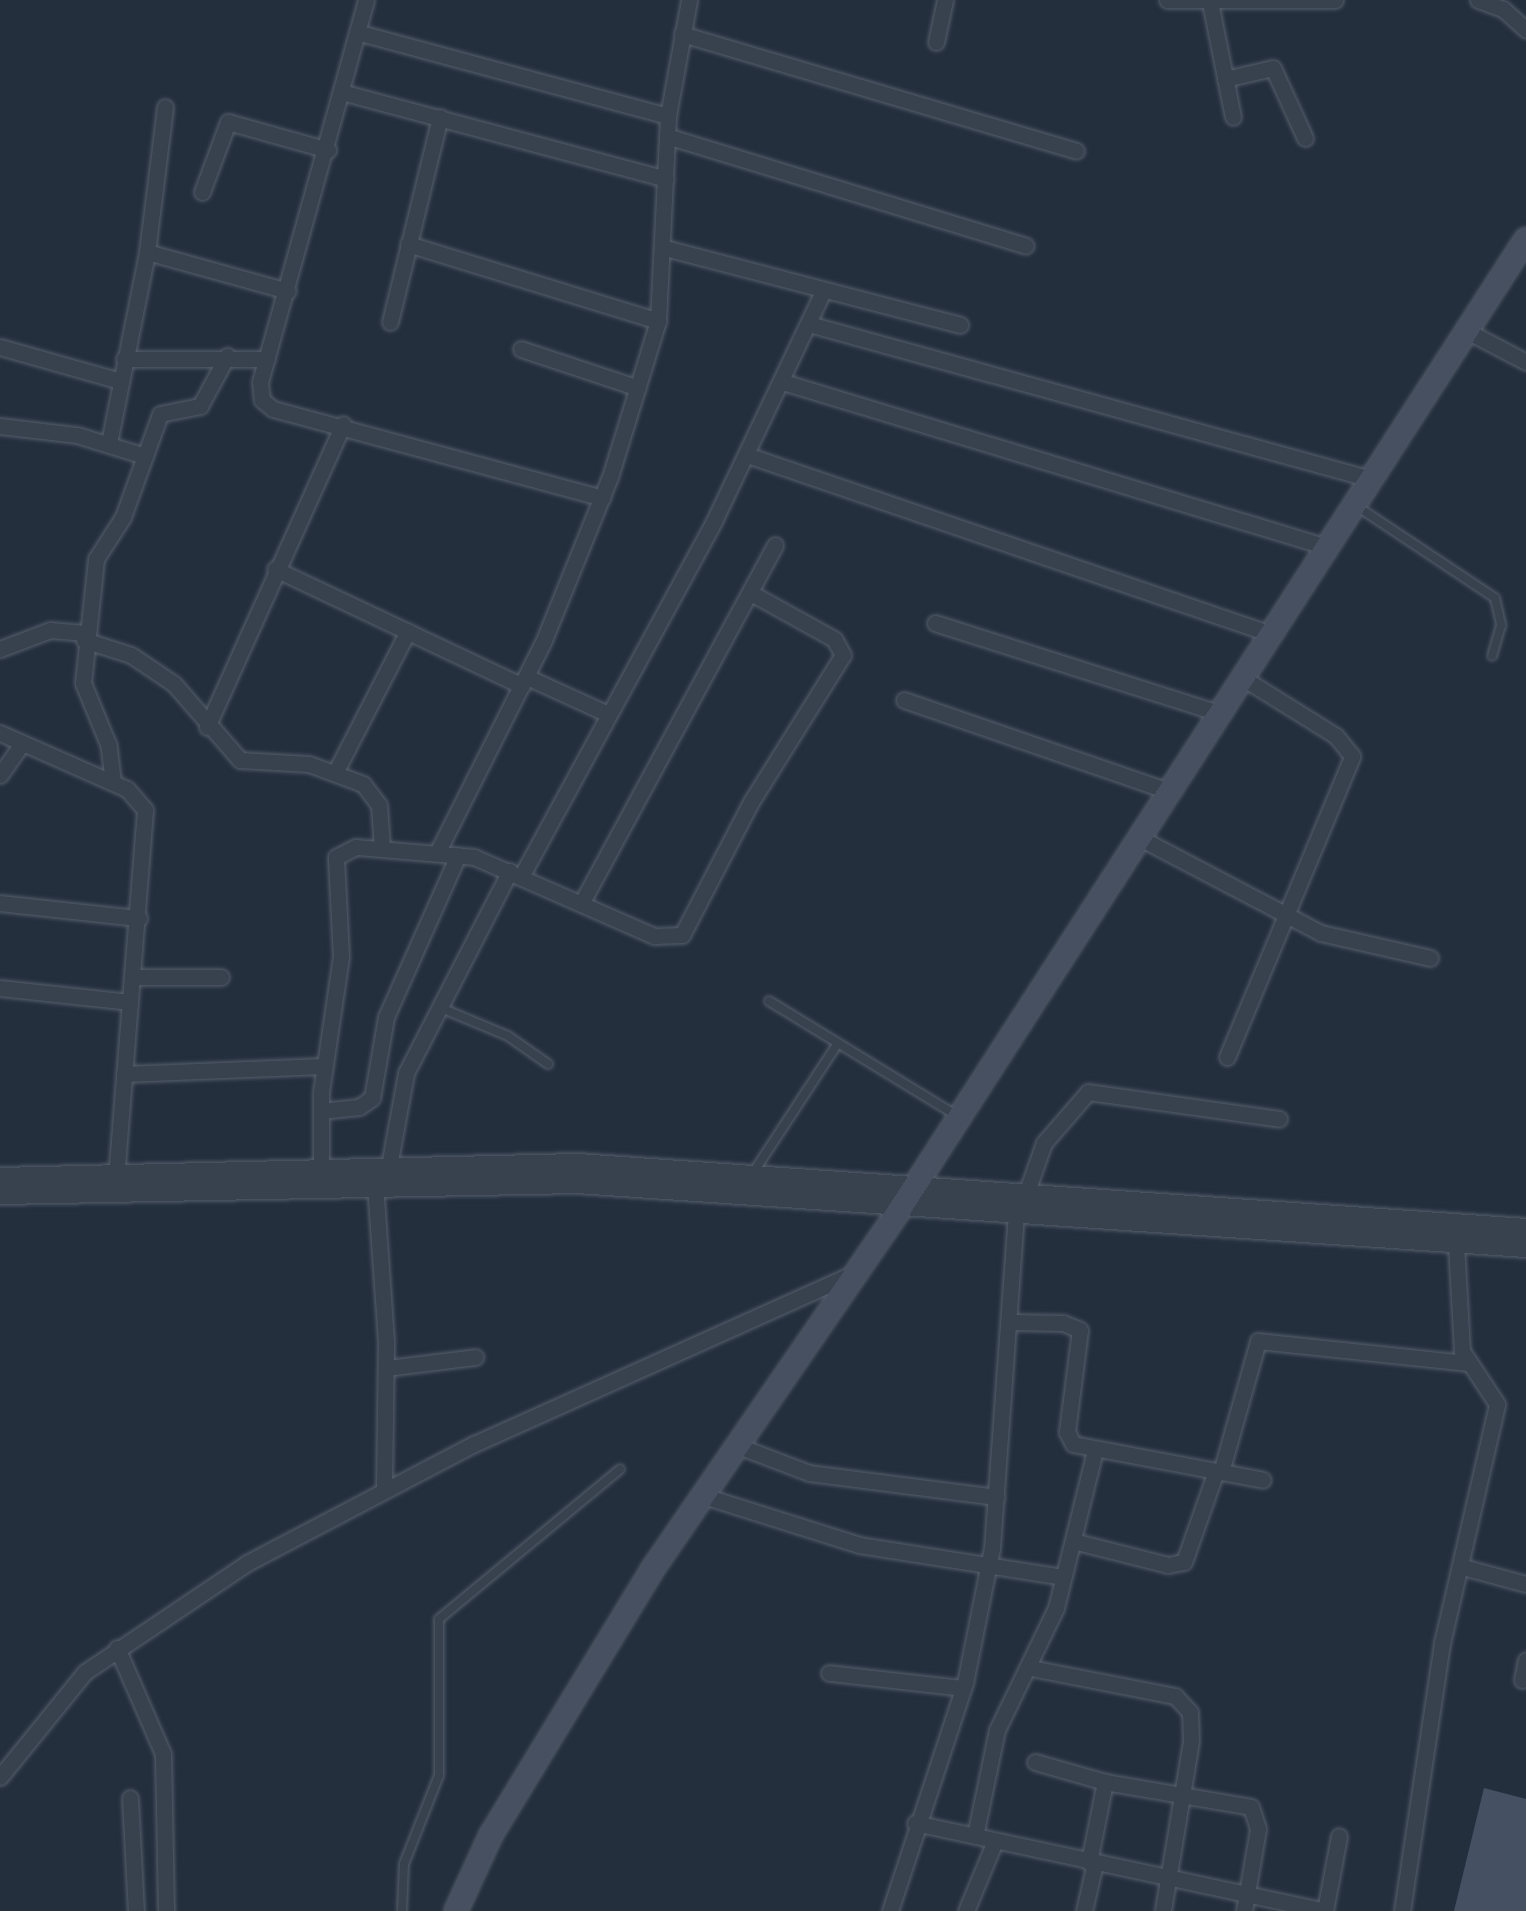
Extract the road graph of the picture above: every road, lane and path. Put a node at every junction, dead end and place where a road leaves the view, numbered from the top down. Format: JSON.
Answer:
{"nodes":[{"id":1,"x":366,"y":0,"type":"edge"},
{"id":2,"x":689,"y":0,"type":"edge"},
{"id":3,"x":946,"y":0,"type":"edge"},
{"id":4,"x":1167,"y":0,"type":"edge"},
{"id":5,"x":1335,"y":0,"type":"edge"},
{"id":6,"x":1478,"y":0,"type":"edge"},
{"id":7,"x":1210,"y":2,"type":"junction"},
{"id":8,"x":1230,"y":2,"type":"edge"},
{"id":9,"x":1526,"y":30,"type":"edge"},
{"id":10,"x":360,"y":34,"type":"junction"},
{"id":11,"x":682,"y":34,"type":"junction"},
{"id":12,"x":936,"y":42,"type":"dead end"},
{"id":13,"x":1225,"y":80,"type":"junction"},
{"id":14,"x":345,"y":93,"type":"junction"},
{"id":15,"x":166,"y":107,"type":"dead end"},
{"id":16,"x":668,"y":116,"type":"junction"},
{"id":17,"x":440,"y":117,"type":"junction"},
{"id":18,"x":1233,"y":117,"type":"dead end"},
{"id":19,"x":667,"y":136,"type":"junction"},
{"id":20,"x":1306,"y":138,"type":"dead end"},
{"id":21,"x":328,"y":150,"type":"junction"},
{"id":22,"x":1076,"y":151,"type":"dead end"},
{"id":23,"x":666,"y":178,"type":"junction"},
{"id":24,"x":202,"y":192,"type":"dead end"},
{"id":25,"x":1526,"y":239,"type":"edge"},
{"id":26,"x":408,"y":244,"type":"junction"},
{"id":27,"x":1026,"y":246,"type":"dead end"},
{"id":28,"x":665,"y":248,"type":"junction"},
{"id":29,"x":147,"y":252,"type":"junction"},
{"id":30,"x":288,"y":291,"type":"junction"},
{"id":31,"x":823,"y":291,"type":"junction"},
{"id":32,"x":658,"y":320,"type":"junction"},
{"id":33,"x":390,"y":322,"type":"dead end"},
{"id":34,"x":808,"y":324,"type":"junction"},
{"id":35,"x":960,"y":324,"type":"dead end"},
{"id":36,"x":1466,"y":331,"type":"junction"},
{"id":37,"x":0,"y":346,"type":"edge"},
{"id":38,"x":522,"y":348,"type":"dead end"},
{"id":39,"x":226,"y":356,"type":"junction"},
{"id":40,"x":268,"y":358,"type":"junction"},
{"id":41,"x":124,"y":360,"type":"junction"},
{"id":42,"x":1526,"y":362,"type":"edge"},
{"id":43,"x":120,"y":381,"type":"junction"},
{"id":44,"x":783,"y":382,"type":"junction"},
{"id":45,"x":638,"y":388,"type":"junction"},
{"id":46,"x":343,"y":424,"type":"junction"},
{"id":47,"x":0,"y":426,"type":"edge"},
{"id":48,"x":109,"y":443,"type":"junction"},
{"id":49,"x":747,"y":455,"type":"junction"},
{"id":50,"x":146,"y":456,"type":"junction"},
{"id":51,"x":1371,"y":479,"type":"junction"},
{"id":52,"x":602,"y":498,"type":"junction"},
{"id":53,"x":1354,"y":504,"type":"junction"},
{"id":54,"x":776,"y":545,"type":"dead end"},
{"id":55,"x":1327,"y":547,"type":"junction"},
{"id":56,"x":275,"y":569,"type":"junction"},
{"id":57,"x":751,"y":592,"type":"junction"},
{"id":58,"x":935,"y":623,"type":"dead end"},
{"id":59,"x":408,"y":630,"type":"junction"},
{"id":60,"x":1271,"y":634,"type":"junction"},
{"id":61,"x":85,"y":636,"type":"junction"},
{"id":62,"x":0,"y":649,"type":"edge"},
{"id":63,"x":1492,"y":656,"type":"dead end"},
{"id":64,"x":1243,"y":678,"type":"junction"},
{"id":65,"x":524,"y":681,"type":"junction"},
{"id":66,"x":904,"y":700,"type":"dead end"},
{"id":67,"x":608,"y":714,"type":"junction"},
{"id":68,"x":1220,"y":714,"type":"junction"},
{"id":69,"x":208,"y":727,"type":"junction"},
{"id":70,"x":0,"y":733,"type":"edge"},
{"id":71,"x":22,"y":743,"type":"junction"},
{"id":72,"x":336,"y":771,"type":"junction"},
{"id":73,"x":0,"y":775,"type":"edge"},
{"id":74,"x":114,"y":782,"type":"junction"},
{"id":75,"x":1169,"y":792,"type":"junction"},
{"id":76,"x":1140,"y":838,"type":"junction"},
{"id":77,"x":382,"y":848,"type":"junction"},
{"id":78,"x":438,"y":851,"type":"junction"},
{"id":79,"x":458,"y":855,"type":"junction"},
{"id":80,"x":516,"y":873,"type":"junction"},
{"id":81,"x":0,"y":904,"type":"edge"},
{"id":82,"x":581,"y":904,"type":"junction"},
{"id":83,"x":139,"y":918,"type":"junction"},
{"id":84,"x":1288,"y":919,"type":"junction"},
{"id":85,"x":1430,"y":958,"type":"dead end"},
{"id":86,"x":133,"y":977,"type":"junction"},
{"id":87,"x":220,"y":977,"type":"dead end"},
{"id":88,"x":0,"y":988,"type":"edge"},
{"id":89,"x":769,"y":1001,"type":"dead end"},
{"id":90,"x":130,"y":1002,"type":"junction"},
{"id":91,"x":436,"y":1006,"type":"junction"},
{"id":92,"x":838,"y":1043,"type":"junction"},
{"id":93,"x":1227,"y":1057,"type":"dead end"},
{"id":94,"x":548,"y":1064,"type":"dead end"},
{"id":95,"x":323,"y":1066,"type":"junction"},
{"id":96,"x":124,"y":1074,"type":"junction"},
{"id":97,"x":321,"y":1111,"type":"junction"},
{"id":98,"x":960,"y":1117,"type":"junction"},
{"id":99,"x":1279,"y":1119,"type":"dead end"},
{"id":100,"x":389,"y":1166,"type":"junction"},
{"id":101,"x":322,"y":1168,"type":"junction"},
{"id":102,"x":116,"y":1176,"type":"junction"},
{"id":103,"x":750,"y":1177,"type":"junction"},
{"id":104,"x":0,"y":1178,"type":"edge"},
{"id":105,"x":375,"y":1184,"type":"junction"},
{"id":106,"x":915,"y":1186,"type":"junction"},
{"id":107,"x":0,"y":1194,"type":"edge"},
{"id":108,"x":1022,"y":1194,"type":"junction"},
{"id":109,"x":900,"y":1209,"type":"junction"},
{"id":110,"x":1017,"y":1215,"type":"junction"},
{"id":111,"x":1526,"y":1228,"type":"edge"},
{"id":112,"x":1456,"y":1242,"type":"junction"},
{"id":113,"x":1526,"y":1246,"type":"edge"},
{"id":114,"x":858,"y":1272,"type":"junction"},
{"id":115,"x":1010,"y":1322,"type":"junction"},
{"id":116,"x":475,"y":1357,"type":"dead end"},
{"id":117,"x":1466,"y":1363,"type":"junction"},
{"id":118,"x":387,"y":1368,"type":"junction"},
{"id":119,"x":741,"y":1447,"type":"junction"},
{"id":120,"x":1095,"y":1450,"type":"junction"},
{"id":121,"x":620,"y":1469,"type":"dead end"},
{"id":122,"x":1218,"y":1472,"type":"junction"},
{"id":123,"x":1264,"y":1480,"type":"dead end"},
{"id":124,"x":384,"y":1488,"type":"junction"},
{"id":125,"x":704,"y":1496,"type":"junction"},
{"id":126,"x":996,"y":1497,"type":"junction"},
{"id":127,"x":1072,"y":1542,"type":"junction"},
{"id":128,"x":988,"y":1566,"type":"junction"},
{"id":129,"x":1462,"y":1567,"type":"junction"},
{"id":130,"x":1064,"y":1577,"type":"junction"},
{"id":131,"x":1526,"y":1584,"type":"edge"},
{"id":132,"x":117,"y":1648,"type":"junction"},
{"id":133,"x":1526,"y":1660,"type":"edge"},
{"id":134,"x":1032,"y":1668,"type":"junction"},
{"id":135,"x":829,"y":1673,"type":"dead end"},
{"id":136,"x":1522,"y":1680,"type":"dead end"},
{"id":137,"x":963,"y":1688,"type":"junction"},
{"id":138,"x":1035,"y":1762,"type":"dead end"},
{"id":139,"x":0,"y":1777,"type":"edge"},
{"id":140,"x":1105,"y":1782,"type":"junction"},
{"id":141,"x":1183,"y":1794,"type":"junction"},
{"id":142,"x":130,"y":1798,"type":"dead end"},
{"id":143,"x":914,"y":1823,"type":"junction"},
{"id":144,"x":975,"y":1836,"type":"junction"},
{"id":145,"x":1338,"y":1836,"type":"dead end"},
{"id":146,"x":995,"y":1841,"type":"junction"},
{"id":147,"x":1092,"y":1863,"type":"junction"},
{"id":148,"x":1169,"y":1880,"type":"junction"},
{"id":149,"x":1246,"y":1904,"type":"edge"},
{"id":150,"x":136,"y":1911,"type":"edge"},
{"id":151,"x":166,"y":1911,"type":"edge"},
{"id":152,"x":402,"y":1911,"type":"edge"},
{"id":153,"x":456,"y":1911,"type":"edge"},
{"id":154,"x":890,"y":1911,"type":"edge"},
{"id":155,"x":966,"y":1911,"type":"edge"},
{"id":156,"x":1084,"y":1911,"type":"edge"},
{"id":157,"x":1162,"y":1911,"type":"edge"},
{"id":158,"x":1324,"y":1911,"type":"edge"},
{"id":159,"x":1402,"y":1911,"type":"edge"}],
"edges":[{"from":1,"to":10,"type":"street"},
{"from":2,"to":11,"type":"street"},
{"from":3,"to":12,"type":"street"},
{"from":4,"to":7,"type":"street"},
{"from":5,"to":8,"type":"street"},
{"from":6,"to":9,"type":"street"},
{"from":7,"to":8,"type":"street"},
{"from":7,"to":13,"type":"street"},
{"from":10,"to":14,"type":"street"},
{"from":10,"to":16,"type":"street"},
{"from":11,"to":16,"type":"street"},
{"from":11,"to":22,"type":"street"},
{"from":13,"to":18,"type":"street"},
{"from":13,"to":20,"type":"street"},
{"from":14,"to":17,"type":"street"},
{"from":14,"to":21,"type":"street"},
{"from":15,"to":29,"type":"street"},
{"from":16,"to":19,"type":"street"},
{"from":17,"to":23,"type":"street"},
{"from":17,"to":26,"type":"street"},
{"from":19,"to":23,"type":"street"},
{"from":19,"to":27,"type":"street"},
{"from":21,"to":24,"type":"street"},
{"from":21,"to":30,"type":"street"},
{"from":23,"to":28,"type":"street"},
{"from":25,"to":36,"type":"main road"},
{"from":26,"to":32,"type":"street"},
{"from":26,"to":33,"type":"street"},
{"from":28,"to":31,"type":"street"},
{"from":28,"to":32,"type":"street"},
{"from":29,"to":30,"type":"street"},
{"from":29,"to":41,"type":"street"},
{"from":30,"to":40,"type":"street"},
{"from":31,"to":34,"type":"street"},
{"from":31,"to":35,"type":"street"},
{"from":32,"to":45,"type":"street"},
{"from":34,"to":44,"type":"street"},
{"from":34,"to":51,"type":"street"},
{"from":36,"to":42,"type":"street"},
{"from":36,"to":51,"type":"main road"},
{"from":37,"to":43,"type":"street"},
{"from":38,"to":45,"type":"street"},
{"from":39,"to":40,"type":"street"},
{"from":39,"to":41,"type":"street"},
{"from":39,"to":50,"type":"street"},
{"from":40,"to":46,"type":"street"},
{"from":41,"to":43,"type":"street"},
{"from":43,"to":48,"type":"street"},
{"from":44,"to":49,"type":"street"},
{"from":44,"to":55,"type":"street"},
{"from":45,"to":52,"type":"street"},
{"from":46,"to":52,"type":"street"},
{"from":46,"to":56,"type":"street"},
{"from":47,"to":48,"type":"street"},
{"from":48,"to":50,"type":"street"},
{"from":49,"to":60,"type":"street"},
{"from":49,"to":67,"type":"street"},
{"from":50,"to":61,"type":"street"},
{"from":51,"to":53,"type":"main road"},
{"from":52,"to":65,"type":"street"},
{"from":53,"to":55,"type":"main road"},
{"from":53,"to":63,"type":"lane"},
{"from":54,"to":57,"type":"street"},
{"from":55,"to":60,"type":"main road"},
{"from":56,"to":59,"type":"street"},
{"from":56,"to":69,"type":"street"},
{"from":57,"to":82,"type":"street"},
{"from":57,"to":82,"type":"street"},
{"from":58,"to":68,"type":"street"},
{"from":59,"to":65,"type":"street"},
{"from":59,"to":72,"type":"street"},
{"from":60,"to":64,"type":"main road"},
{"from":61,"to":62,"type":"street"},
{"from":61,"to":69,"type":"street"},
{"from":61,"to":74,"type":"street"},
{"from":64,"to":68,"type":"main road"},
{"from":64,"to":84,"type":"street"},
{"from":65,"to":67,"type":"street"},
{"from":65,"to":78,"type":"street"},
{"from":66,"to":75,"type":"street"},
{"from":67,"to":80,"type":"street"},
{"from":68,"to":75,"type":"main road"},
{"from":69,"to":72,"type":"street"},
{"from":70,"to":71,"type":"street"},
{"from":71,"to":73,"type":"street"},
{"from":71,"to":74,"type":"street"},
{"from":72,"to":77,"type":"street"},
{"from":74,"to":83,"type":"street"},
{"from":75,"to":76,"type":"main road"},
{"from":76,"to":84,"type":"street"},
{"from":76,"to":98,"type":"main road"},
{"from":77,"to":78,"type":"street"},
{"from":77,"to":95,"type":"street"},
{"from":78,"to":79,"type":"street"},
{"from":79,"to":80,"type":"street"},
{"from":79,"to":97,"type":"street"},
{"from":80,"to":82,"type":"street"},
{"from":80,"to":91,"type":"street"},
{"from":81,"to":83,"type":"street"},
{"from":83,"to":86,"type":"street"},
{"from":84,"to":85,"type":"street"},
{"from":84,"to":93,"type":"street"},
{"from":86,"to":87,"type":"street"},
{"from":86,"to":90,"type":"street"},
{"from":88,"to":90,"type":"street"},
{"from":89,"to":92,"type":"lane"},
{"from":90,"to":96,"type":"street"},
{"from":91,"to":94,"type":"lane"},
{"from":91,"to":100,"type":"street"},
{"from":92,"to":98,"type":"lane"},
{"from":92,"to":103,"type":"lane"},
{"from":95,"to":96,"type":"street"},
{"from":95,"to":97,"type":"street"},
{"from":96,"to":102,"type":"street"},
{"from":97,"to":101,"type":"street"},
{"from":98,"to":106,"type":"main road"},
{"from":99,"to":108,"type":"street"},
{"from":100,"to":101,"type":"street"},
{"from":100,"to":103,"type":"street"},
{"from":101,"to":102,"type":"street"},
{"from":102,"to":104,"type":"street"},
{"from":103,"to":106,"type":"street"},
{"from":105,"to":107,"type":"street"},
{"from":105,"to":109,"type":"street"},
{"from":105,"to":118,"type":"street"},
{"from":106,"to":108,"type":"street"},
{"from":106,"to":109,"type":"main road"},
{"from":108,"to":110,"type":"street"},
{"from":108,"to":111,"type":"street"},
{"from":109,"to":110,"type":"street"},
{"from":109,"to":114,"type":"main road"},
{"from":110,"to":112,"type":"street"},
{"from":110,"to":115,"type":"street"},
{"from":112,"to":113,"type":"street"},
{"from":112,"to":117,"type":"street"},
{"from":114,"to":119,"type":"main road"},
{"from":114,"to":124,"type":"street"},
{"from":115,"to":120,"type":"street"},
{"from":115,"to":126,"type":"street"},
{"from":116,"to":118,"type":"street"},
{"from":117,"to":122,"type":"street"},
{"from":117,"to":129,"type":"street"},
{"from":118,"to":124,"type":"street"},
{"from":119,"to":125,"type":"main road"},
{"from":119,"to":126,"type":"street"},
{"from":120,"to":122,"type":"street"},
{"from":120,"to":127,"type":"street"},
{"from":121,"to":152,"type":"lane"},
{"from":122,"to":123,"type":"street"},
{"from":122,"to":127,"type":"street"},
{"from":124,"to":132,"type":"street"},
{"from":125,"to":128,"type":"street"},
{"from":125,"to":153,"type":"main road"},
{"from":126,"to":128,"type":"street"},
{"from":127,"to":130,"type":"street"},
{"from":128,"to":130,"type":"street"},
{"from":128,"to":137,"type":"street"},
{"from":129,"to":131,"type":"street"},
{"from":129,"to":159,"type":"street"},
{"from":130,"to":134,"type":"street"},
{"from":132,"to":139,"type":"street"},
{"from":132,"to":151,"type":"street"},
{"from":133,"to":136,"type":"street"},
{"from":134,"to":141,"type":"street"},
{"from":134,"to":144,"type":"street"},
{"from":135,"to":137,"type":"street"},
{"from":137,"to":143,"type":"street"},
{"from":138,"to":140,"type":"street"},
{"from":140,"to":141,"type":"street"},
{"from":140,"to":147,"type":"street"},
{"from":141,"to":148,"type":"street"},
{"from":141,"to":149,"type":"street"},
{"from":142,"to":150,"type":"street"},
{"from":143,"to":144,"type":"street"},
{"from":143,"to":154,"type":"street"},
{"from":144,"to":146,"type":"street"},
{"from":145,"to":158,"type":"street"},
{"from":146,"to":147,"type":"street"},
{"from":146,"to":155,"type":"street"},
{"from":147,"to":148,"type":"street"},
{"from":147,"to":156,"type":"street"},
{"from":148,"to":149,"type":"street"},
{"from":148,"to":157,"type":"street"},
{"from":149,"to":158,"type":"street"}]}
